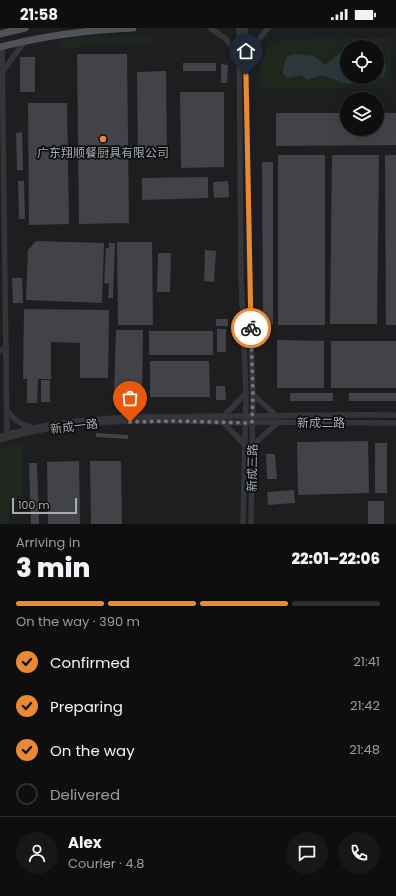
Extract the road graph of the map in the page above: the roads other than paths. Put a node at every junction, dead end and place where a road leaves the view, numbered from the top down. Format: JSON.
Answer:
{"nodes":[{"id":1,"x":25,"y":28,"type":"edge"},
{"id":2,"x":133,"y":28,"type":"edge"},
{"id":3,"x":210,"y":28,"type":"edge"},
{"id":4,"x":239,"y":28,"type":"edge"},
{"id":5,"x":246,"y":28,"type":"edge"},
{"id":6,"x":268,"y":28,"type":"edge"},
{"id":7,"x":0,"y":34,"type":"edge"},
{"id":8,"x":25,"y":41,"type":"junction"},
{"id":9,"x":1,"y":47,"type":"edge"},
{"id":10,"x":243,"y":59,"type":"junction"},
{"id":11,"x":3,"y":72,"type":"junction"},
{"id":12,"x":3,"y":350,"type":"edge"},
{"id":13,"x":246,"y":393,"type":"junction"},
{"id":14,"x":253,"y":395,"type":"junction"},
{"id":15,"x":7,"y":411,"type":"junction"},
{"id":16,"x":396,"y":415,"type":"edge"},
{"id":17,"x":224,"y":416,"type":"junction"},
{"id":18,"x":246,"y":416,"type":"junction"},
{"id":19,"x":253,"y":416,"type":"junction"},
{"id":20,"x":278,"y":416,"type":"junction"},
{"id":21,"x":223,"y":422,"type":"junction"},
{"id":22,"x":278,"y":422,"type":"junction"},
{"id":23,"x":249,"y":423,"type":"junction"},
{"id":24,"x":396,"y":423,"type":"edge"},
{"id":25,"x":35,"y":428,"type":"junction"},
{"id":26,"x":0,"y":436,"type":"edge"},
{"id":27,"x":7,"y":436,"type":"junction"},
{"id":28,"x":0,"y":440,"type":"edge"},
{"id":29,"x":246,"y":446,"type":"junction"},
{"id":30,"x":252,"y":446,"type":"junction"},
{"id":31,"x":243,"y":524,"type":"edge"},
{"id":32,"x":251,"y":524,"type":"edge"}],
"edges":[{"from":1,"to":7,"type":"main road"},
{"from":2,"to":8,"type":"main road"},
{"from":3,"to":10,"type":"street"},
{"from":4,"to":10,"type":"street","name":"新成三路"},
{"from":5,"to":10,"type":"street","name":"新成三路"},
{"from":6,"to":10,"type":"street"},
{"from":8,"to":9,"type":"main road"},
{"from":8,"to":11,"type":"street"},
{"from":9,"to":11,"type":"street"},
{"from":10,"to":13,"type":"street","name":"新成三路"},
{"from":10,"to":14,"type":"street","name":"新成三路"},
{"from":11,"to":12,"type":"street"},
{"from":12,"to":15,"type":"street"},
{"from":13,"to":17,"type":"street"},
{"from":13,"to":18,"type":"street","name":"新成三路"},
{"from":14,"to":19,"type":"street","name":"新成三路"},
{"from":14,"to":20,"type":"street"},
{"from":15,"to":25,"type":"street"},
{"from":15,"to":27,"type":"street"},
{"from":16,"to":20,"type":"street","name":"新成二路"},
{"from":17,"to":18,"type":"street","name":"新成一路"},
{"from":17,"to":25,"type":"street","name":"新成一路"},
{"from":18,"to":19,"type":"street","name":"新成二路"},
{"from":18,"to":23,"type":"street","name":"新成三路"},
{"from":19,"to":20,"type":"street","name":"新成二路"},
{"from":19,"to":23,"type":"street","name":"新成三路"},
{"from":21,"to":23,"type":"street","name":"新成一路"},
{"from":21,"to":27,"type":"street","name":"新成一路"},
{"from":21,"to":29,"type":"street"},
{"from":22,"to":23,"type":"street","name":"新成二路"},
{"from":22,"to":24,"type":"street","name":"新成二路"},
{"from":22,"to":30,"type":"street"},
{"from":23,"to":29,"type":"street","name":"新成三路"},
{"from":23,"to":30,"type":"street","name":"新成三路"},
{"from":25,"to":27,"type":"street","name":"新成一路"},
{"from":26,"to":27,"type":"street","name":"新成一路"},
{"from":27,"to":28,"type":"street","name":"新成一路"},
{"from":29,"to":31,"type":"street","name":"新成三路"},
{"from":30,"to":32,"type":"street","name":"新成三路"}]}
